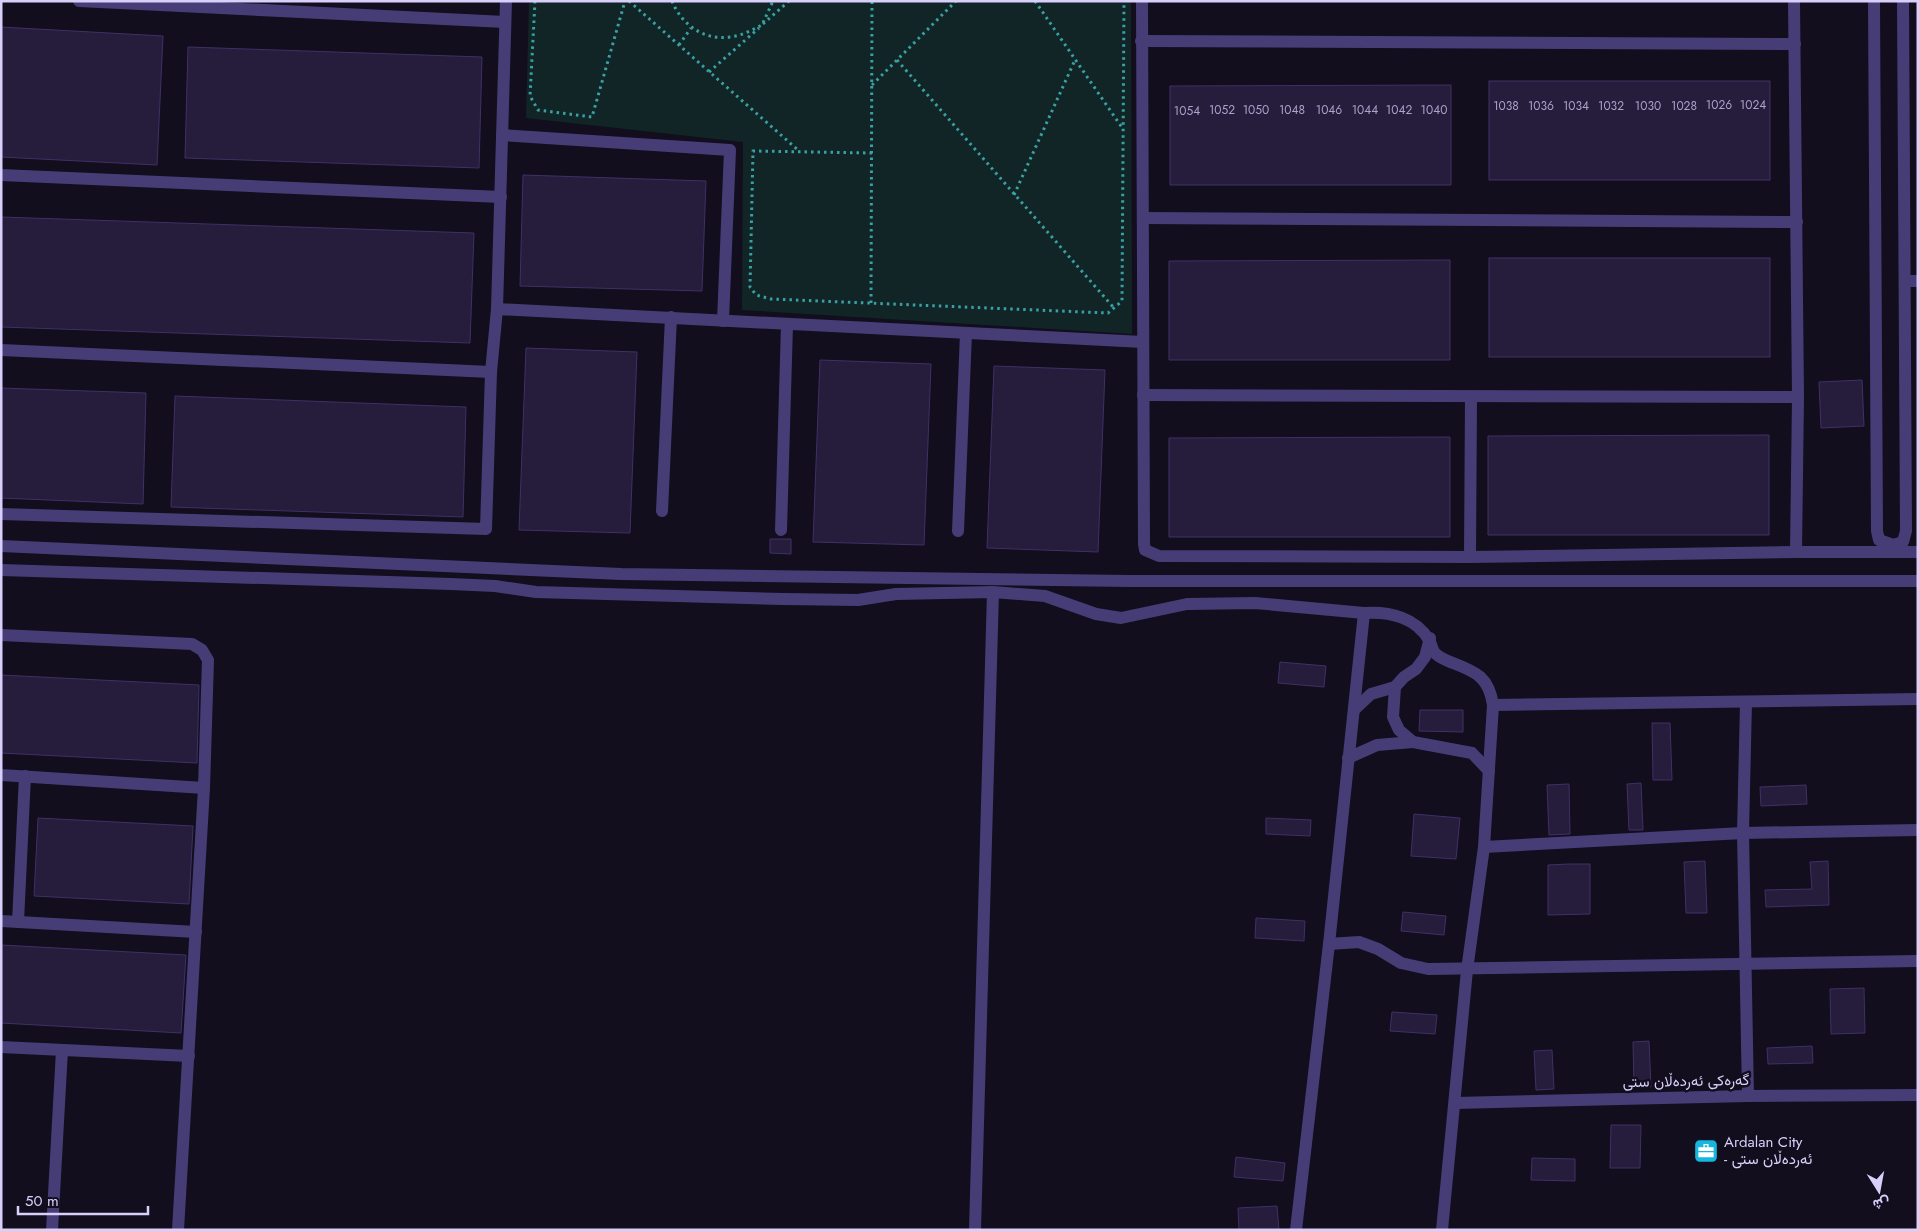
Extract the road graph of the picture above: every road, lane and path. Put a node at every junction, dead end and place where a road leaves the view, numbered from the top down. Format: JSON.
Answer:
{"nodes":[{"id":1,"x":79,"y":1,"type":"edge"},
{"id":2,"x":506,"y":1,"type":"edge"},
{"id":3,"x":535,"y":1,"type":"edge"},
{"id":4,"x":625,"y":1,"type":"edge"},
{"id":5,"x":630,"y":1,"type":"edge"},
{"id":6,"x":672,"y":1,"type":"edge"},
{"id":7,"x":773,"y":1,"type":"edge"},
{"id":8,"x":789,"y":1,"type":"edge"},
{"id":9,"x":872,"y":1,"type":"edge"},
{"id":10,"x":956,"y":1,"type":"edge"},
{"id":11,"x":1035,"y":1,"type":"edge"},
{"id":12,"x":1124,"y":1,"type":"edge"},
{"id":13,"x":1142,"y":1,"type":"edge"},
{"id":14,"x":1794,"y":1,"type":"edge"},
{"id":15,"x":1874,"y":1,"type":"edge"},
{"id":16,"x":1903,"y":1,"type":"edge"},
{"id":17,"x":505,"y":22,"type":"junction"},
{"id":18,"x":762,"y":25,"type":"junction"},
{"id":19,"x":691,"y":28,"type":"junction"},
{"id":20,"x":1141,"y":42,"type":"junction"},
{"id":21,"x":1795,"y":44,"type":"junction"},
{"id":22,"x":679,"y":45,"type":"junction"},
{"id":23,"x":897,"y":60,"type":"junction"},
{"id":24,"x":1076,"y":60,"type":"junction"},
{"id":25,"x":709,"y":72,"type":"junction"},
{"id":26,"x":872,"y":86,"type":"junction"},
{"id":27,"x":1123,"y":129,"type":"junction"},
{"id":28,"x":502,"y":135,"type":"junction"},
{"id":29,"x":799,"y":151,"type":"junction"},
{"id":30,"x":872,"y":153,"type":"junction"},
{"id":31,"x":1,"y":175,"type":"edge"},
{"id":32,"x":1014,"y":194,"type":"junction"},
{"id":33,"x":501,"y":197,"type":"junction"},
{"id":34,"x":1143,"y":218,"type":"junction"},
{"id":35,"x":1797,"y":222,"type":"junction"},
{"id":36,"x":1912,"y":281,"type":"edge"},
{"id":37,"x":871,"y":303,"type":"junction"},
{"id":38,"x":1114,"y":308,"type":"junction"},
{"id":39,"x":496,"y":309,"type":"junction"},
{"id":40,"x":671,"y":317,"type":"junction"},
{"id":41,"x":723,"y":321,"type":"junction"},
{"id":42,"x":787,"y":325,"type":"junction"},
{"id":43,"x":966,"y":333,"type":"junction"},
{"id":44,"x":1143,"y":342,"type":"junction"},
{"id":45,"x":1,"y":350,"type":"edge"},
{"id":46,"x":491,"y":372,"type":"junction"},
{"id":47,"x":1143,"y":395,"type":"junction"},
{"id":48,"x":1471,"y":396,"type":"junction"},
{"id":49,"x":1798,"y":398,"type":"junction"},
{"id":50,"x":662,"y":511,"type":"dead end"},
{"id":51,"x":1,"y":514,"type":"edge"},
{"id":52,"x":781,"y":530,"type":"dead end"},
{"id":53,"x":958,"y":531,"type":"dead end"},
{"id":54,"x":1,"y":546,"type":"edge"},
{"id":55,"x":1796,"y":552,"type":"junction"},
{"id":56,"x":1918,"y":552,"type":"edge"},
{"id":57,"x":1470,"y":557,"type":"junction"},
{"id":58,"x":1,"y":570,"type":"edge"},
{"id":59,"x":1918,"y":581,"type":"edge"},
{"id":60,"x":993,"y":592,"type":"junction"},
{"id":61,"x":1364,"y":613,"type":"junction"},
{"id":62,"x":1,"y":635,"type":"edge"},
{"id":63,"x":1430,"y":639,"type":"junction"},
{"id":64,"x":1395,"y":686,"type":"junction"},
{"id":65,"x":1918,"y":699,"type":"edge"},
{"id":66,"x":1746,"y":702,"type":"junction"},
{"id":67,"x":1493,"y":705,"type":"junction"},
{"id":68,"x":1354,"y":710,"type":"junction"},
{"id":69,"x":1414,"y":742,"type":"junction"},
{"id":70,"x":1348,"y":758,"type":"junction"},
{"id":71,"x":1489,"y":771,"type":"junction"},
{"id":72,"x":1,"y":775,"type":"edge"},
{"id":73,"x":25,"y":776,"type":"junction"},
{"id":74,"x":204,"y":788,"type":"junction"},
{"id":75,"x":1918,"y":830,"type":"edge"},
{"id":76,"x":1743,"y":833,"type":"junction"},
{"id":77,"x":1484,"y":847,"type":"junction"},
{"id":78,"x":1,"y":921,"type":"edge"},
{"id":79,"x":18,"y":922,"type":"junction"},
{"id":80,"x":196,"y":932,"type":"junction"},
{"id":81,"x":1329,"y":944,"type":"junction"},
{"id":82,"x":1918,"y":961,"type":"edge"},
{"id":83,"x":1745,"y":965,"type":"junction"},
{"id":84,"x":1467,"y":970,"type":"junction"},
{"id":85,"x":1,"y":1047,"type":"edge"},
{"id":86,"x":62,"y":1050,"type":"junction"},
{"id":87,"x":188,"y":1056,"type":"junction"},
{"id":88,"x":1918,"y":1095,"type":"edge"},
{"id":89,"x":1748,"y":1096,"type":"junction"},
{"id":90,"x":1455,"y":1103,"type":"junction"},
{"id":91,"x":52,"y":1230,"type":"edge"},
{"id":92,"x":178,"y":1230,"type":"edge"},
{"id":93,"x":975,"y":1230,"type":"edge"},
{"id":94,"x":1296,"y":1230,"type":"edge"},
{"id":95,"x":1442,"y":1230,"type":"edge"}],
"edges":[{"from":1,"to":17,"type":"street"},
{"from":2,"to":17,"type":"street"},
{"from":3,"to":4,"type":"path"},
{"from":5,"to":22,"type":"path"},
{"from":6,"to":19,"type":"path"},
{"from":7,"to":18,"type":"path"},
{"from":8,"to":18,"type":"path"},
{"from":9,"to":26,"type":"path"},
{"from":10,"to":23,"type":"path"},
{"from":11,"to":24,"type":"path"},
{"from":12,"to":27,"type":"path"},
{"from":13,"to":20,"type":"street"},
{"from":14,"to":21,"type":"street"},
{"from":15,"to":36,"type":"street"},
{"from":16,"to":36,"type":"street"},
{"from":17,"to":28,"type":"street"},
{"from":18,"to":19,"type":"path"},
{"from":18,"to":25,"type":"path"},
{"from":19,"to":22,"type":"path"},
{"from":20,"to":21,"type":"street"},
{"from":20,"to":34,"type":"street"},
{"from":21,"to":35,"type":"street"},
{"from":22,"to":25,"type":"path"},
{"from":23,"to":26,"type":"path"},
{"from":23,"to":32,"type":"path"},
{"from":24,"to":27,"type":"path"},
{"from":24,"to":32,"type":"path"},
{"from":25,"to":29,"type":"path"},
{"from":26,"to":30,"type":"path"},
{"from":27,"to":38,"type":"path"},
{"from":28,"to":33,"type":"street"},
{"from":28,"to":41,"type":"street"},
{"from":29,"to":30,"type":"path"},
{"from":29,"to":37,"type":"path"},
{"from":30,"to":37,"type":"path"},
{"from":31,"to":33,"type":"street"},
{"from":32,"to":38,"type":"path"},
{"from":33,"to":39,"type":"street"},
{"from":34,"to":35,"type":"street"},
{"from":34,"to":44,"type":"street"},
{"from":35,"to":49,"type":"street"},
{"from":37,"to":38,"type":"path"},
{"from":39,"to":40,"type":"street"},
{"from":39,"to":46,"type":"street"},
{"from":40,"to":41,"type":"street"},
{"from":40,"to":50,"type":"street"},
{"from":41,"to":42,"type":"street"},
{"from":42,"to":43,"type":"street"},
{"from":42,"to":52,"type":"street"},
{"from":43,"to":44,"type":"street"},
{"from":43,"to":53,"type":"street"},
{"from":44,"to":47,"type":"street"},
{"from":45,"to":46,"type":"street"},
{"from":46,"to":51,"type":"street"},
{"from":47,"to":48,"type":"street"},
{"from":47,"to":57,"type":"street"},
{"from":48,"to":49,"type":"street"},
{"from":48,"to":57,"type":"street"},
{"from":49,"to":55,"type":"street"},
{"from":54,"to":59,"type":"street"},
{"from":55,"to":56,"type":"street"},
{"from":55,"to":57,"type":"street"},
{"from":58,"to":60,"type":"street"},
{"from":60,"to":61,"type":"street"},
{"from":60,"to":93,"type":"street"},
{"from":61,"to":63,"type":"street"},
{"from":61,"to":68,"type":"street"},
{"from":62,"to":74,"type":"street"},
{"from":63,"to":64,"type":"street"},
{"from":63,"to":67,"type":"street"},
{"from":64,"to":68,"type":"street"},
{"from":64,"to":69,"type":"street"},
{"from":65,"to":66,"type":"street"},
{"from":66,"to":67,"type":"street"},
{"from":66,"to":76,"type":"street"},
{"from":67,"to":71,"type":"street"},
{"from":68,"to":70,"type":"street"},
{"from":69,"to":70,"type":"street"},
{"from":69,"to":71,"type":"street"},
{"from":70,"to":81,"type":"street"},
{"from":71,"to":77,"type":"street"},
{"from":72,"to":73,"type":"street"},
{"from":73,"to":74,"type":"street"},
{"from":73,"to":79,"type":"street"},
{"from":74,"to":80,"type":"street"},
{"from":75,"to":76,"type":"street"},
{"from":76,"to":77,"type":"street"},
{"from":76,"to":83,"type":"street"},
{"from":77,"to":84,"type":"street"},
{"from":78,"to":79,"type":"street"},
{"from":79,"to":80,"type":"street"},
{"from":80,"to":87,"type":"street"},
{"from":81,"to":84,"type":"street"},
{"from":81,"to":94,"type":"street"},
{"from":82,"to":83,"type":"street"},
{"from":83,"to":84,"type":"street"},
{"from":83,"to":89,"type":"street"},
{"from":84,"to":90,"type":"street"},
{"from":85,"to":86,"type":"street"},
{"from":86,"to":87,"type":"street"},
{"from":86,"to":91,"type":"street"},
{"from":87,"to":92,"type":"street"},
{"from":88,"to":89,"type":"street","name":"گەرەکی ئەردەڵان ستی"},
{"from":89,"to":90,"type":"street","name":"گەرەکی ئەردەڵان ستی"},
{"from":90,"to":95,"type":"street"}]}
